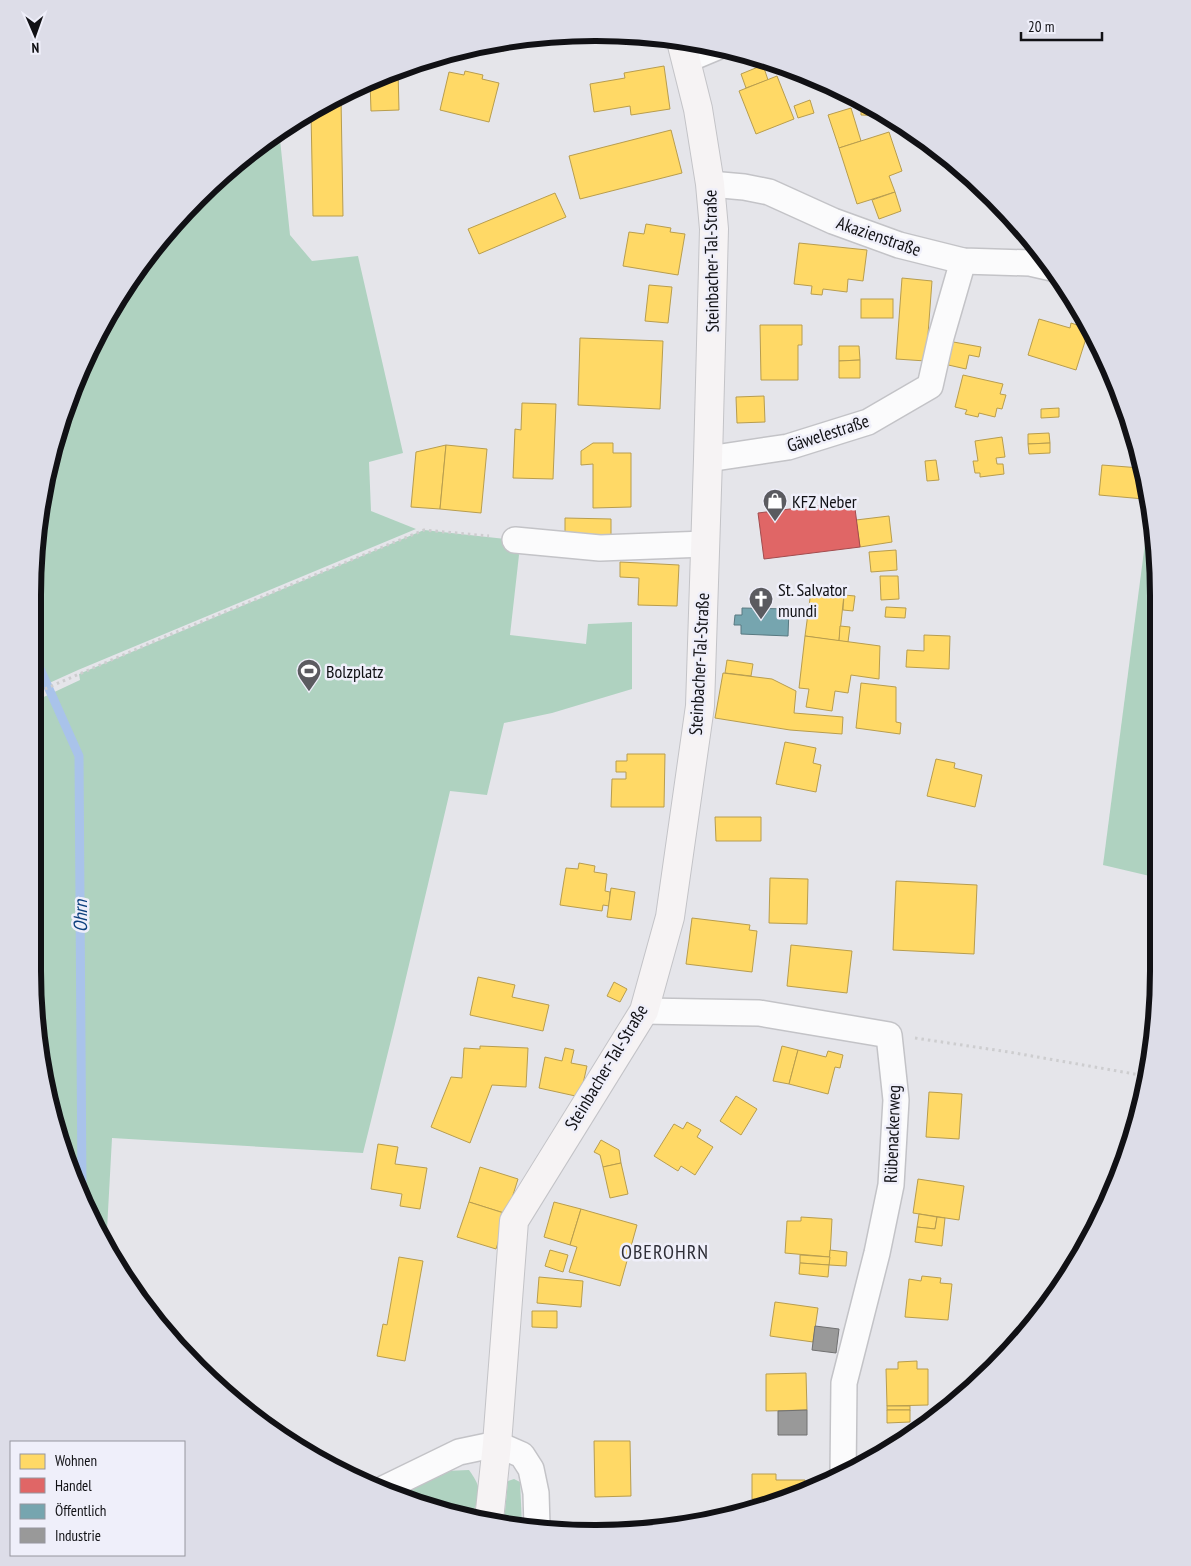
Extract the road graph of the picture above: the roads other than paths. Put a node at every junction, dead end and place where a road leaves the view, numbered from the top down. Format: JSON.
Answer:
{"nodes":[{"id":1,"x":684,"y":50,"type":"edge"},
{"id":2,"x":710,"y":184,"type":"junction"},
{"id":3,"x":963,"y":261,"type":"junction"},
{"id":4,"x":1040,"y":265,"type":"edge"},
{"id":5,"x":708,"y":460,"type":"junction"},
{"id":6,"x":515,"y":540,"type":"road end"},
{"id":7,"x":705,"y":544,"type":"junction"},
{"id":8,"x":644,"y":1010,"type":"junction"},
{"id":9,"x":497,"y":1444,"type":"junction"},
{"id":10,"x":843,"y":1467,"type":"edge"},
{"id":11,"x":391,"y":1486,"type":"edge"},
{"id":12,"x":490,"y":1514,"type":"edge"},
{"id":13,"x":537,"y":1522,"type":"edge"}],
"edges":[{"from":1,"to":2,"type":"main road","name":"Steinbacher-Tal-Straße"},
{"from":2,"to":3,"type":"street","name":"Akazienstraße"},
{"from":2,"to":5,"type":"main road","name":"Steinbacher-Tal-Straße"},
{"from":3,"to":4,"type":"street","name":"Akazienstraße"},
{"from":3,"to":5,"type":"street","name":"Gäwelestraße"},
{"from":5,"to":7,"type":"main road","name":"Steinbacher-Tal-Straße"},
{"from":6,"to":7,"type":"street"},
{"from":7,"to":8,"type":"main road","name":"Steinbacher-Tal-Straße"},
{"from":8,"to":9,"type":"main road","name":"Steinbacher-Tal-Straße"},
{"from":8,"to":10,"type":"street","name":"Rübenackerweg"},
{"from":9,"to":11,"type":"street"},
{"from":9,"to":12,"type":"main road","name":"Steinbacher-Tal-Straße"},
{"from":9,"to":13,"type":"street"}]}
